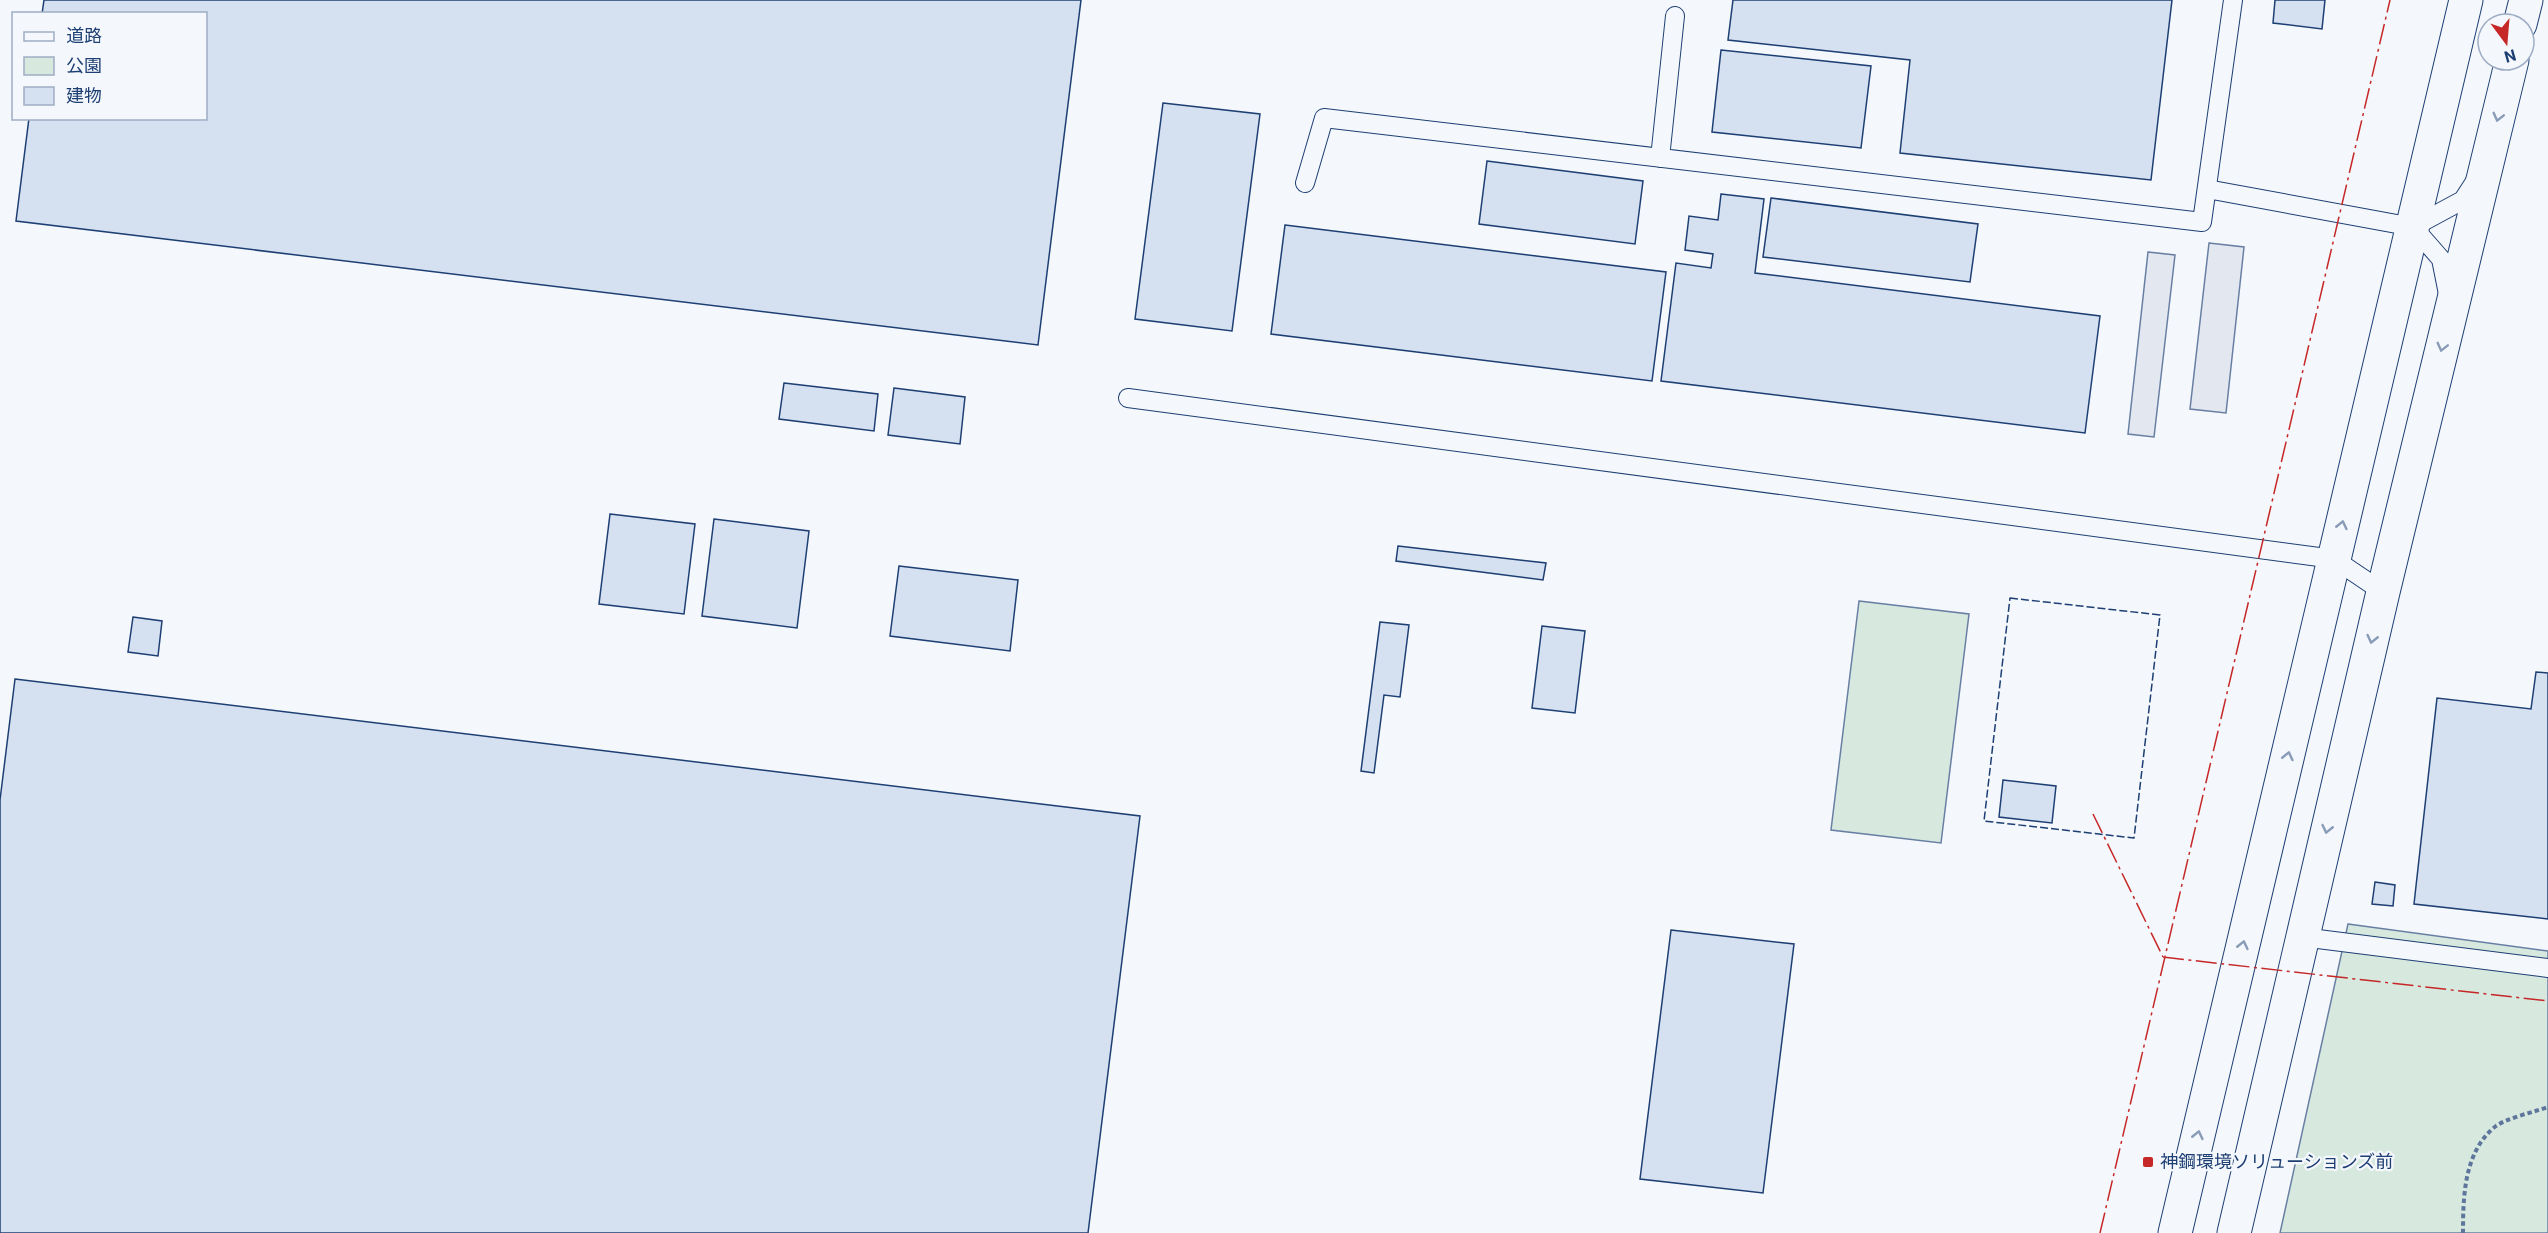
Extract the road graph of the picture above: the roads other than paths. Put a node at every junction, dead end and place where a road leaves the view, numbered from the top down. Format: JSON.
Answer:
{"nodes":[{"id":1,"x":2233,"y":0,"type":"edge"},
{"id":2,"x":2466,"y":0,"type":"edge"},
{"id":3,"x":1675,"y":16,"type":"dead end"},
{"id":4,"x":2509,"y":72,"type":"edge"},
{"id":5,"x":1660,"y":158,"type":"junction"},
{"id":6,"x":2487,"y":164,"type":"junction"},
{"id":7,"x":1305,"y":183,"type":"dead end"},
{"id":8,"x":2206,"y":189,"type":"junction"},
{"id":9,"x":2413,"y":227,"type":"junction"},
{"id":10,"x":2451,"y":311,"type":"junction"},
{"id":11,"x":1128,"y":398,"type":"dead end"},
{"id":12,"x":2334,"y":559,"type":"junction"},
{"id":13,"x":2383,"y":592,"type":"junction"},
{"id":14,"x":2302,"y":938,"type":"junction"},
{"id":15,"x":2548,"y":968,"type":"edge"},
{"id":16,"x":2175,"y":1233,"type":"edge"},
{"id":17,"x":2234,"y":1233,"type":"edge"}],
"edges":[{"from":1,"to":8,"type":"lane"},
{"from":2,"to":9,"type":"street"},
{"from":3,"to":5,"type":"lane"},
{"from":4,"to":6,"type":"street","one_way":true},
{"from":5,"to":7,"type":"lane"},
{"from":5,"to":8,"type":"lane"},
{"from":6,"to":9,"type":"lane"},
{"from":6,"to":10,"type":"street"},
{"from":8,"to":9,"type":"lane"},
{"from":9,"to":10,"type":"lane"},
{"from":12,"to":9,"type":"street","one_way":true},
{"from":10,"to":13,"type":"street","one_way":true},
{"from":11,"to":12,"type":"lane"},
{"from":12,"to":13,"type":"lane"},
{"from":16,"to":12,"type":"street","one_way":true},
{"from":13,"to":14,"type":"street","one_way":true},
{"from":14,"to":15,"type":"lane"},
{"from":14,"to":17,"type":"street"}]}
